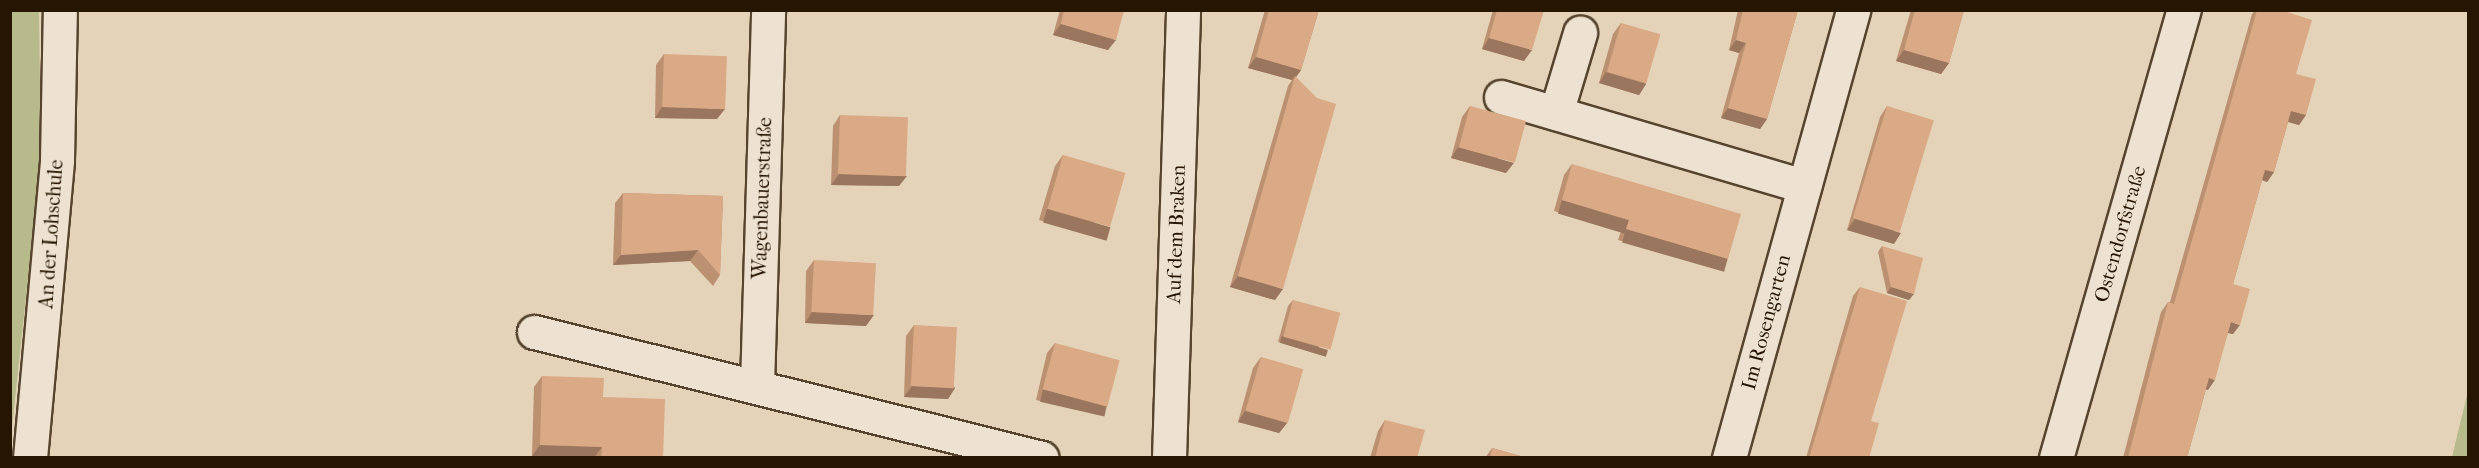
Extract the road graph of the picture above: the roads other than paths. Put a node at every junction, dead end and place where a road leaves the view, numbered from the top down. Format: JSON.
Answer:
{"nodes":[{"id":1,"x":60,"y":10,"type":"edge"},
{"id":2,"x":768,"y":10,"type":"edge"},
{"id":3,"x":1183,"y":10,"type":"edge"},
{"id":4,"x":1853,"y":10,"type":"edge"},
{"id":5,"x":2184,"y":10,"type":"edge"},
{"id":6,"x":1580,"y":33,"type":"dead end"},
{"id":7,"x":1502,"y":97,"type":"dead end"},
{"id":8,"x":1556,"y":113,"type":"junction"},
{"id":9,"x":1804,"y":186,"type":"junction"},
{"id":10,"x":534,"y":332,"type":"dead end"},
{"id":11,"x":757,"y":386,"type":"junction"},
{"id":12,"x":30,"y":458,"type":"edge"},
{"id":13,"x":1042,"y":458,"type":"edge"},
{"id":14,"x":1169,"y":458,"type":"edge"},
{"id":15,"x":1729,"y":458,"type":"edge"},
{"id":16,"x":2056,"y":458,"type":"edge"}],
"edges":[{"from":1,"to":12,"type":"street","name":"An der Lohschule"},
{"from":2,"to":11,"type":"street","name":"Wagenbauerstraße"},
{"from":3,"to":14,"type":"street","name":"Auf dem Braken"},
{"from":4,"to":9,"type":"street","name":"Im Rosengarten"},
{"from":5,"to":16,"type":"street","name":"Ostendorfstraße"},
{"from":6,"to":8,"type":"street"},
{"from":7,"to":8,"type":"street"},
{"from":8,"to":9,"type":"street"},
{"from":9,"to":15,"type":"street","name":"Im Rosengarten"},
{"from":10,"to":11,"type":"street"},
{"from":11,"to":13,"type":"street"}]}
